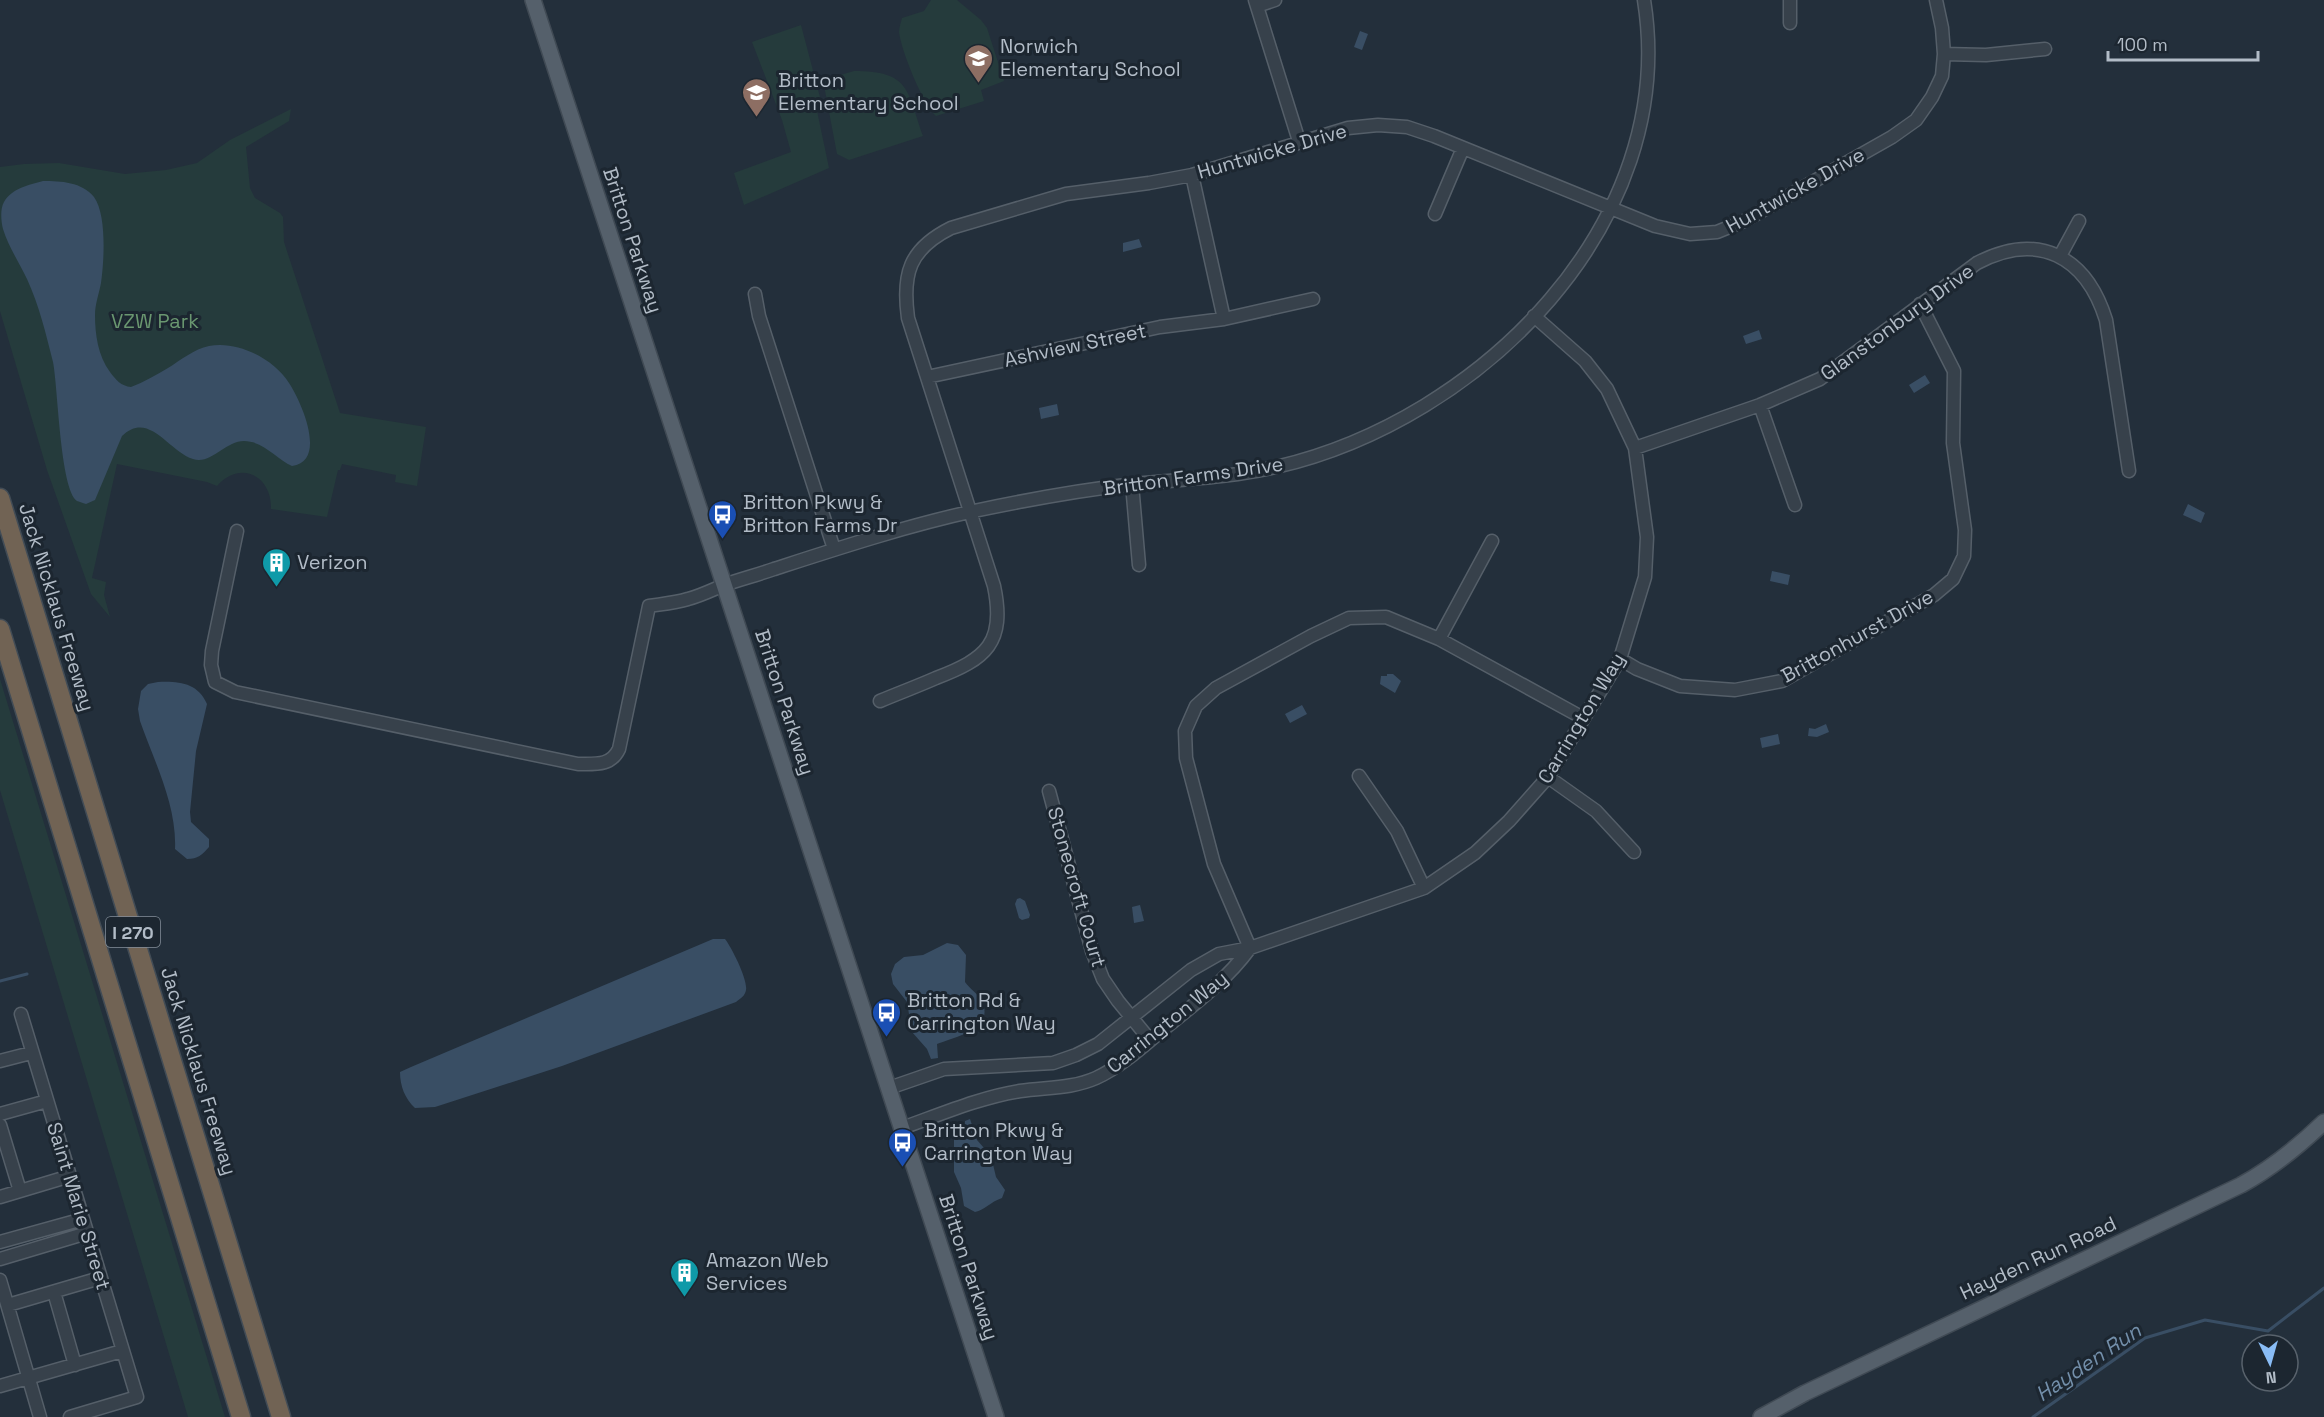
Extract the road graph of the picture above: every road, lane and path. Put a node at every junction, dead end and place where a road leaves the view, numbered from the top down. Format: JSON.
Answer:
{"nodes":[{"id":1,"x":533,"y":0,"type":"edge"},
{"id":2,"x":1275,"y":0,"type":"edge"},
{"id":3,"x":1644,"y":0,"type":"edge"},
{"id":4,"x":1790,"y":0,"type":"edge"},
{"id":5,"x":1936,"y":0,"type":"edge"},
{"id":6,"x":1256,"y":3,"type":"edge"},
{"id":7,"x":1790,"y":23,"type":"dead end"},
{"id":8,"x":2045,"y":49,"type":"dead end"},
{"id":9,"x":1944,"y":54,"type":"junction"},
{"id":10,"x":1299,"y":141,"type":"junction"},
{"id":11,"x":1462,"y":148,"type":"junction"},
{"id":12,"x":1192,"y":175,"type":"junction"},
{"id":13,"x":1611,"y":208,"type":"junction"},
{"id":14,"x":1435,"y":214,"type":"dead end"},
{"id":15,"x":2079,"y":221,"type":"dead end"},
{"id":16,"x":2060,"y":256,"type":"junction"},
{"id":17,"x":755,"y":294,"type":"dead end"},
{"id":18,"x":1313,"y":299,"type":"dead end"},
{"id":19,"x":1920,"y":304,"type":"junction"},
{"id":20,"x":1534,"y":316,"type":"junction"},
{"id":21,"x":1224,"y":319,"type":"junction"},
{"id":22,"x":927,"y":377,"type":"junction"},
{"id":23,"x":1760,"y":405,"type":"junction"},
{"id":24,"x":1635,"y":448,"type":"junction"},
{"id":25,"x":2129,"y":471,"type":"dead end"},
{"id":26,"x":1132,"y":484,"type":"junction"},
{"id":27,"x":0,"y":498,"type":"edge"},
{"id":28,"x":1795,"y":506,"type":"dead end"},
{"id":29,"x":970,"y":512,"type":"junction"},
{"id":30,"x":237,"y":531,"type":"dead end"},
{"id":31,"x":1492,"y":541,"type":"dead end"},
{"id":32,"x":834,"y":549,"type":"junction"},
{"id":33,"x":1139,"y":566,"type":"dead end"},
{"id":34,"x":724,"y":585,"type":"junction"},
{"id":35,"x":0,"y":629,"type":"edge"},
{"id":36,"x":1439,"y":639,"type":"junction"},
{"id":37,"x":1620,"y":659,"type":"junction"},
{"id":38,"x":880,"y":701,"type":"dead end"},
{"id":39,"x":1583,"y":718,"type":"junction"},
{"id":40,"x":1359,"y":776,"type":"dead end"},
{"id":41,"x":1548,"y":777,"type":"junction"},
{"id":42,"x":1049,"y":791,"type":"dead end"},
{"id":43,"x":1634,"y":852,"type":"dead end"},
{"id":44,"x":1424,"y":888,"type":"junction"},
{"id":45,"x":1250,"y":948,"type":"junction"},
{"id":46,"x":21,"y":1014,"type":"dead end"},
{"id":47,"x":1132,"y":1018,"type":"junction"},
{"id":48,"x":1150,"y":1040,"type":"junction"},
{"id":49,"x":31,"y":1053,"type":"junction"},
{"id":50,"x":0,"y":1061,"type":"edge"},
{"id":51,"x":889,"y":1088,"type":"junction"},
{"id":52,"x":47,"y":1101,"type":"junction"},
{"id":53,"x":0,"y":1114,"type":"edge"},
{"id":54,"x":2324,"y":1122,"type":"edge"},
{"id":55,"x":0,"y":1125,"type":"edge"},
{"id":56,"x":902,"y":1128,"type":"junction"},
{"id":57,"x":70,"y":1176,"type":"junction"},
{"id":58,"x":20,"y":1191,"type":"junction"},
{"id":59,"x":0,"y":1197,"type":"edge"},
{"id":60,"x":83,"y":1219,"type":"junction"},
{"id":61,"x":87,"y":1233,"type":"junction"},
{"id":62,"x":0,"y":1242,"type":"edge"},
{"id":63,"x":0,"y":1259,"type":"edge"},
{"id":64,"x":100,"y":1278,"type":"junction"},
{"id":65,"x":0,"y":1280,"type":"edge"},
{"id":66,"x":54,"y":1292,"type":"junction"},
{"id":67,"x":8,"y":1305,"type":"junction"},
{"id":68,"x":122,"y":1351,"type":"junction"},
{"id":69,"x":75,"y":1365,"type":"junction"},
{"id":70,"x":29,"y":1377,"type":"junction"},
{"id":71,"x":0,"y":1386,"type":"edge"},
{"id":72,"x":40,"y":1417,"type":"edge"},
{"id":73,"x":69,"y":1417,"type":"edge"},
{"id":74,"x":241,"y":1417,"type":"edge"},
{"id":75,"x":281,"y":1417,"type":"edge"},
{"id":76,"x":996,"y":1417,"type":"edge"},
{"id":77,"x":1761,"y":1417,"type":"edge"}],
"edges":[{"from":1,"to":34,"type":"main road","name":"Britton Parkway"},
{"from":2,"to":6,"type":"street"},
{"from":3,"to":13,"type":"street","name":"Britton Farms Drive"},
{"from":4,"to":7,"type":"street"},
{"from":5,"to":9,"type":"street","name":"Huntwicke Drive"},
{"from":6,"to":10,"type":"street"},
{"from":8,"to":9,"type":"street"},
{"from":9,"to":13,"type":"street","name":"Huntwicke Drive"},
{"from":10,"to":11,"type":"street","name":"Huntwicke Drive"},
{"from":10,"to":12,"type":"street","name":"Huntwicke Drive"},
{"from":11,"to":13,"type":"street","name":"Huntwicke Drive"},
{"from":11,"to":14,"type":"street"},
{"from":12,"to":21,"type":"street"},
{"from":12,"to":22,"type":"street","name":"Huntwicke Drive"},
{"from":13,"to":20,"type":"street","name":"Britton Farms Drive"},
{"from":15,"to":16,"type":"street"},
{"from":16,"to":19,"type":"street","name":"Glanstonbury Drive"},
{"from":16,"to":25,"type":"street"},
{"from":17,"to":32,"type":"street"},
{"from":18,"to":21,"type":"street","name":"Ashview Street"},
{"from":19,"to":23,"type":"street","name":"Glanstonbury Drive"},
{"from":19,"to":37,"type":"street","name":"Brittonhurst Drive"},
{"from":20,"to":24,"type":"street","name":"Carrington Way"},
{"from":20,"to":26,"type":"street","name":"Britton Farms Drive"},
{"from":21,"to":22,"type":"street","name":"Ashview Street"},
{"from":22,"to":29,"type":"street","name":"Huntwicke Drive"},
{"from":23,"to":24,"type":"street","name":"Glanstonbury Drive"},
{"from":23,"to":28,"type":"street"},
{"from":24,"to":37,"type":"street","name":"Carrington Way"},
{"from":26,"to":29,"type":"street","name":"Britton Farms Drive"},
{"from":26,"to":33,"type":"street"},
{"from":27,"to":75,"type":"highway","name":"Jack Nicklaus Freeway","number":"I 270"},
{"from":29,"to":32,"type":"street","name":"Britton Farms Drive"},
{"from":29,"to":38,"type":"street","name":"Huntwicke Drive"},
{"from":30,"to":34,"type":"street","name":"Britton Farms Drive"},
{"from":31,"to":36,"type":"street"},
{"from":32,"to":34,"type":"street","name":"Britton Farms Drive"},
{"from":34,"to":51,"type":"main road","name":"Britton Parkway"},
{"from":35,"to":74,"type":"highway","number":"I 270"},
{"from":36,"to":39,"type":"street"},
{"from":36,"to":45,"type":"street"},
{"from":37,"to":39,"type":"street","name":"Carrington Way"},
{"from":39,"to":41,"type":"street","name":"Carrington Way"},
{"from":40,"to":44,"type":"street"},
{"from":41,"to":43,"type":"street"},
{"from":41,"to":44,"type":"street","name":"Carrington Way"},
{"from":42,"to":47,"type":"street","name":"Stonecroft Court"},
{"from":44,"to":45,"type":"street","name":"Carrington Way"},
{"from":45,"to":47,"type":"street","name":"Carrington Way"},
{"from":45,"to":48,"type":"street","name":"Carrington Way"},
{"from":46,"to":49,"type":"street","name":"Saint Marie Street"},
{"from":47,"to":48,"type":"street","name":"Stonecroft Court"},
{"from":47,"to":51,"type":"street","name":"Carrington Way"},
{"from":48,"to":56,"type":"street","name":"Carrington Way"},
{"from":49,"to":50,"type":"street"},
{"from":49,"to":52,"type":"street","name":"Saint Marie Street"},
{"from":51,"to":56,"type":"main road","name":"Britton Parkway"},
{"from":52,"to":53,"type":"street"},
{"from":52,"to":57,"type":"street","name":"Saint Marie Street"},
{"from":54,"to":77,"type":"main road","name":"Hayden Run Road"},
{"from":55,"to":58,"type":"street"},
{"from":56,"to":76,"type":"main road","name":"Britton Parkway"},
{"from":57,"to":58,"type":"street"},
{"from":57,"to":60,"type":"street","name":"Saint Marie Street"},
{"from":58,"to":59,"type":"street"},
{"from":60,"to":61,"type":"street","name":"Saint Marie Street"},
{"from":60,"to":62,"type":"street"},
{"from":61,"to":63,"type":"street"},
{"from":61,"to":64,"type":"street","name":"Saint Marie Street"},
{"from":64,"to":66,"type":"street"},
{"from":64,"to":68,"type":"street","name":"Saint Marie Street"},
{"from":65,"to":67,"type":"street"},
{"from":66,"to":67,"type":"street"},
{"from":66,"to":69,"type":"street"},
{"from":67,"to":70,"type":"street"},
{"from":68,"to":69,"type":"street"},
{"from":68,"to":73,"type":"street","name":"Saint Marie Street"},
{"from":69,"to":70,"type":"street"},
{"from":70,"to":71,"type":"street"},
{"from":70,"to":72,"type":"street"}]}
